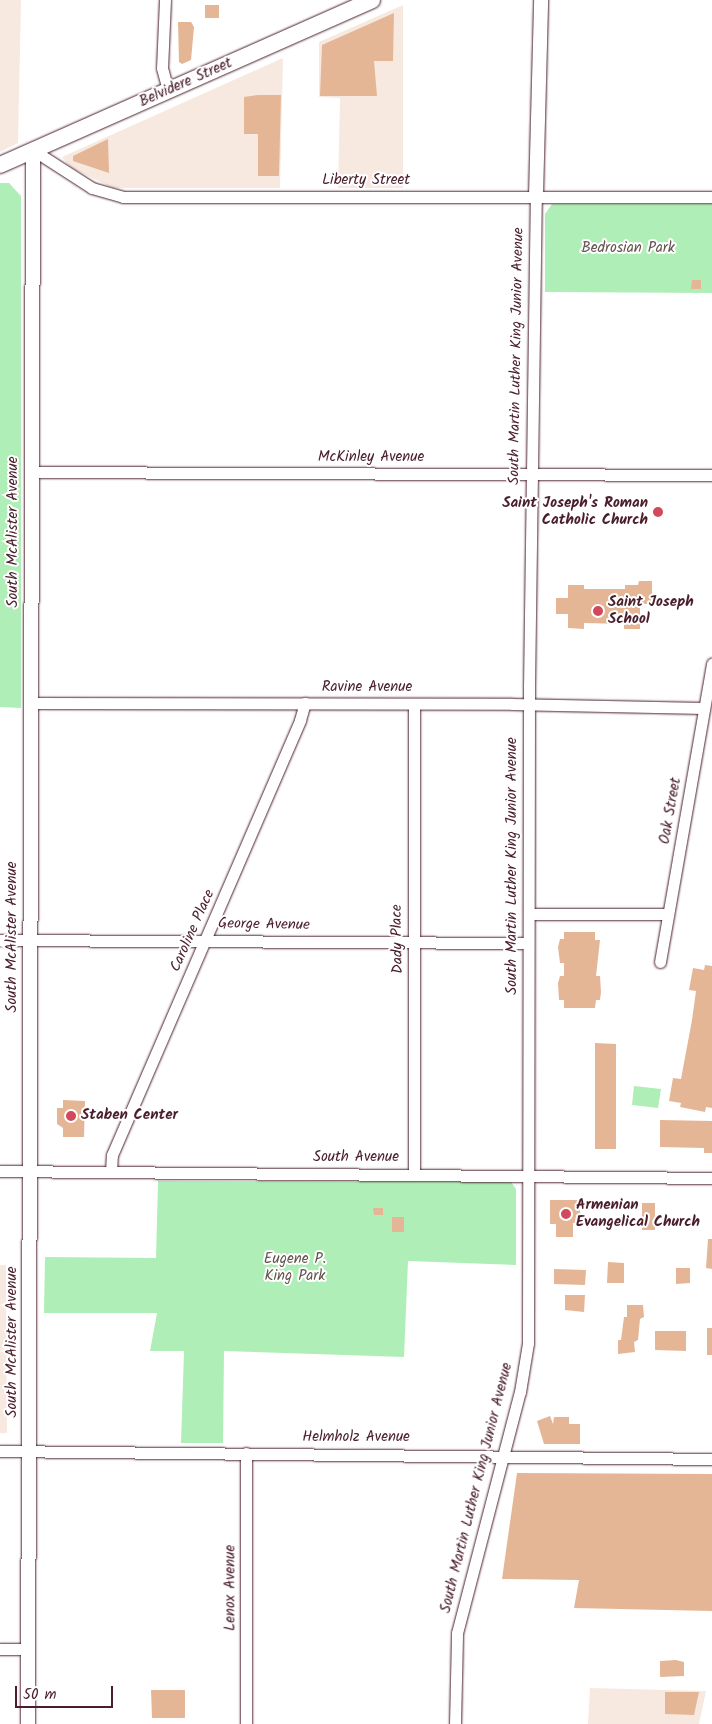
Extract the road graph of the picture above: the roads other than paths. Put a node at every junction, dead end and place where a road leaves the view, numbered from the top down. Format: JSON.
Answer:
{"nodes":[{"id":1,"x":165,"y":0,"type":"edge"},
{"id":2,"x":372,"y":0,"type":"edge"},
{"id":3,"x":541,"y":0,"type":"edge"},
{"id":4,"x":168,"y":91,"type":"junction"},
{"id":5,"x":33,"y":150,"type":"junction"},
{"id":6,"x":0,"y":165,"type":"edge"},
{"id":7,"x":536,"y":196,"type":"junction"},
{"id":8,"x":712,"y":197,"type":"edge"},
{"id":9,"x":30,"y":472,"type":"junction"},
{"id":10,"x":532,"y":474,"type":"junction"},
{"id":11,"x":712,"y":475,"type":"edge"},
{"id":12,"x":712,"y":664,"type":"edge"},
{"id":13,"x":30,"y":703,"type":"junction"},
{"id":14,"x":305,"y":703,"type":"junction"},
{"id":15,"x":414,"y":704,"type":"junction"},
{"id":16,"x":529,"y":704,"type":"junction"},
{"id":17,"x":704,"y":708,"type":"junction"},
{"id":18,"x":528,"y":914,"type":"junction"},
{"id":19,"x":668,"y":914,"type":"junction"},
{"id":20,"x":0,"y":940,"type":"edge"},
{"id":21,"x":30,"y":940,"type":"junction"},
{"id":22,"x":205,"y":940,"type":"junction"},
{"id":23,"x":414,"y":942,"type":"junction"},
{"id":24,"x":528,"y":943,"type":"junction"},
{"id":25,"x":660,"y":962,"type":"dead end"},
{"id":26,"x":0,"y":1171,"type":"edge"},
{"id":27,"x":29,"y":1171,"type":"junction"},
{"id":28,"x":111,"y":1172,"type":"junction"},
{"id":29,"x":414,"y":1173,"type":"junction"},
{"id":30,"x":528,"y":1174,"type":"junction"},
{"id":31,"x":712,"y":1178,"type":"edge"},
{"id":32,"x":0,"y":1452,"type":"edge"},
{"id":33,"x":30,"y":1452,"type":"junction"},
{"id":34,"x":246,"y":1453,"type":"junction"},
{"id":35,"x":503,"y":1455,"type":"junction"},
{"id":36,"x":712,"y":1459,"type":"edge"},
{"id":37,"x":0,"y":1649,"type":"edge"},
{"id":38,"x":28,"y":1650,"type":"junction"},
{"id":39,"x":28,"y":1724,"type":"edge"},
{"id":40,"x":246,"y":1724,"type":"edge"},
{"id":41,"x":455,"y":1724,"type":"edge"}],
"edges":[{"from":1,"to":4,"type":"street"},
{"from":2,"to":4,"type":"main road","name":"Belvidere Street"},
{"from":3,"to":7,"type":"street","name":"South Martin Luther King Junior Avenue"},
{"from":4,"to":5,"type":"main road","name":"Belvidere Street"},
{"from":5,"to":6,"type":"main road","name":"Belvidere Street"},
{"from":5,"to":7,"type":"street","name":"Liberty Street"},
{"from":5,"to":9,"type":"street","name":"South McAlister Avenue"},
{"from":7,"to":8,"type":"street","name":"Liberty Street"},
{"from":7,"to":10,"type":"street","name":"South Martin Luther King Junior Avenue"},
{"from":9,"to":10,"type":"street","name":"McKinley Avenue"},
{"from":9,"to":13,"type":"street","name":"South McAlister Avenue"},
{"from":10,"to":11,"type":"street","name":"McKinley Avenue"},
{"from":10,"to":16,"type":"street","name":"South Martin Luther King Junior Avenue"},
{"from":12,"to":17,"type":"street","name":"Oak Street"},
{"from":13,"to":14,"type":"street","name":"Ravine Avenue"},
{"from":13,"to":21,"type":"street","name":"South McAlister Avenue"},
{"from":14,"to":15,"type":"street","name":"Ravine Avenue"},
{"from":14,"to":22,"type":"street","name":"Caroline Place"},
{"from":15,"to":16,"type":"street","name":"Ravine Avenue"},
{"from":15,"to":23,"type":"street","name":"Dady Place"},
{"from":16,"to":17,"type":"street","name":"Ravine Avenue"},
{"from":16,"to":18,"type":"street","name":"South Martin Luther King Junior Avenue"},
{"from":17,"to":19,"type":"street","name":"Oak Street"},
{"from":18,"to":19,"type":"street"},
{"from":18,"to":24,"type":"street","name":"South Martin Luther King Junior Avenue"},
{"from":19,"to":25,"type":"street","name":"Oak Street"},
{"from":20,"to":21,"type":"street","name":"George Avenue"},
{"from":21,"to":22,"type":"street","name":"George Avenue"},
{"from":21,"to":27,"type":"street","name":"South McAlister Avenue"},
{"from":22,"to":23,"type":"street","name":"George Avenue"},
{"from":22,"to":28,"type":"street","name":"Caroline Place"},
{"from":23,"to":24,"type":"street","name":"George Avenue"},
{"from":23,"to":29,"type":"street","name":"Dady Place"},
{"from":24,"to":30,"type":"street","name":"South Martin Luther King Junior Avenue"},
{"from":26,"to":27,"type":"street","name":"South Avenue"},
{"from":27,"to":28,"type":"street","name":"South Avenue"},
{"from":27,"to":33,"type":"street","name":"South McAlister Avenue"},
{"from":28,"to":29,"type":"street","name":"South Avenue"},
{"from":29,"to":30,"type":"street","name":"South Avenue"},
{"from":30,"to":31,"type":"street","name":"South Avenue"},
{"from":30,"to":35,"type":"street","name":"South Martin Luther King Junior Avenue"},
{"from":32,"to":33,"type":"street","name":"Helmholz Avenue"},
{"from":33,"to":34,"type":"street","name":"Helmholz Avenue"},
{"from":33,"to":38,"type":"street","name":"South McAlister Avenue"},
{"from":34,"to":35,"type":"street","name":"Helmholz Avenue"},
{"from":34,"to":40,"type":"street","name":"Lenox Avenue"},
{"from":35,"to":36,"type":"street","name":"Helmholz Avenue"},
{"from":35,"to":41,"type":"street","name":"South Martin Luther King Junior Avenue"},
{"from":37,"to":38,"type":"street"},
{"from":38,"to":39,"type":"street","name":"South McAlister Avenue"}]}
